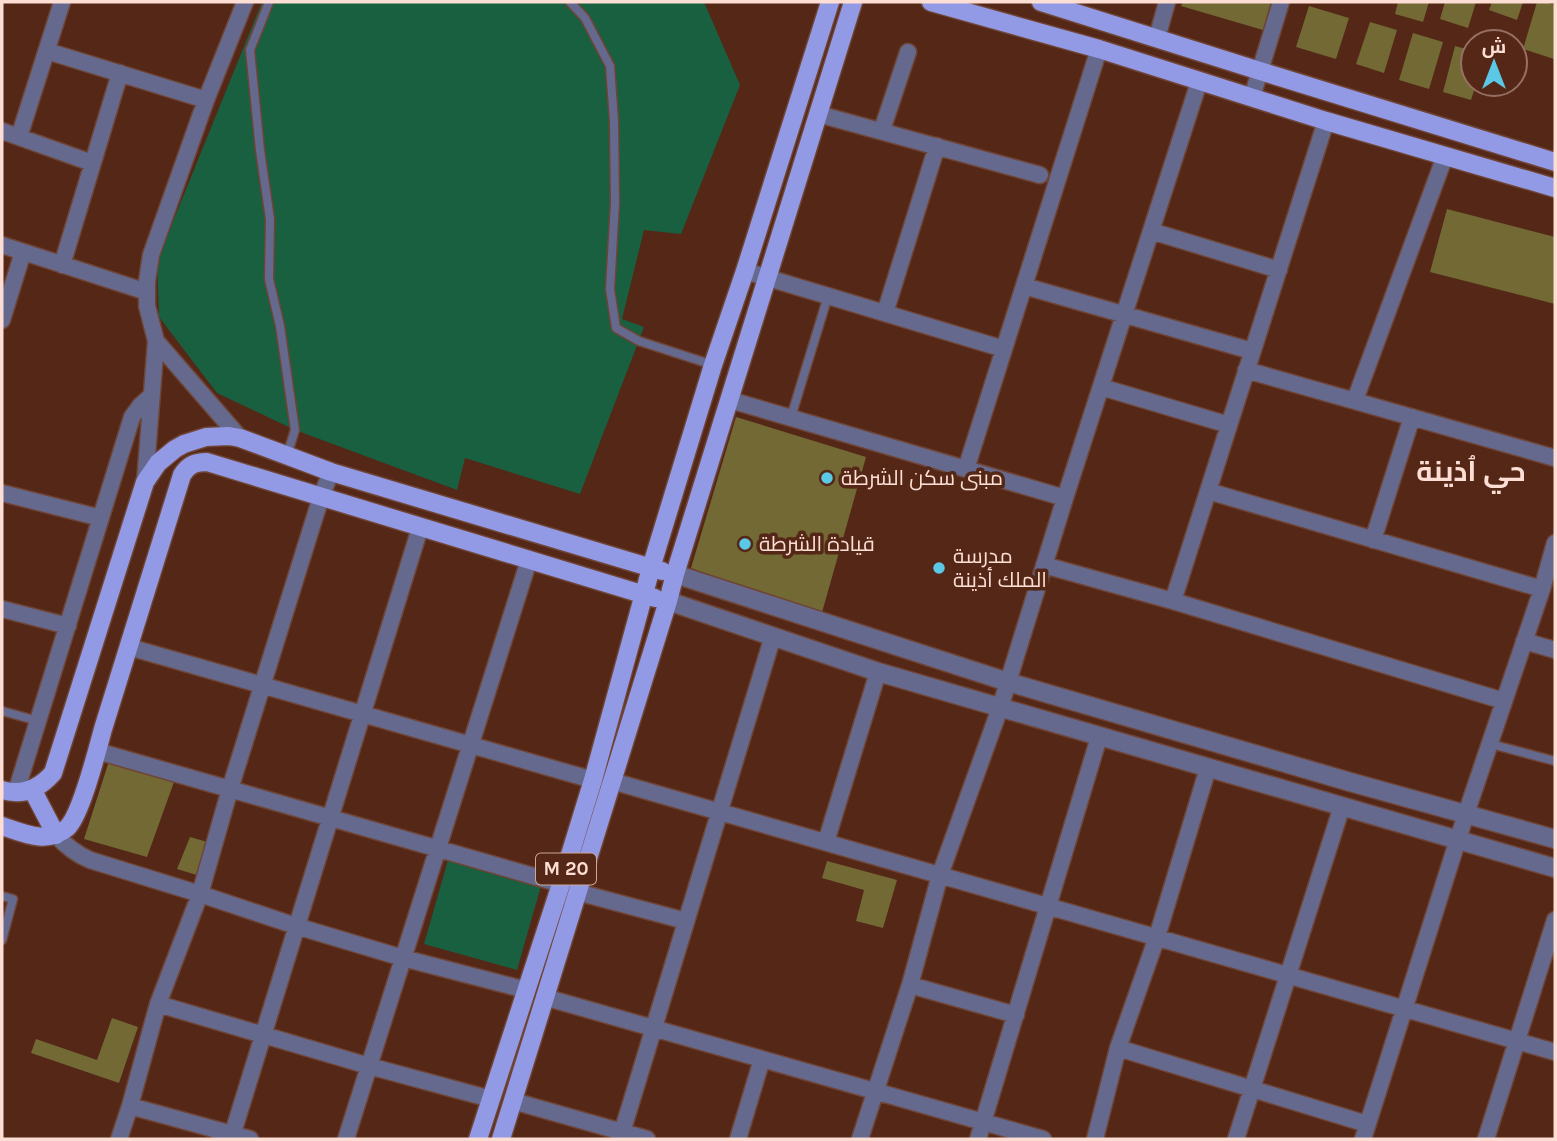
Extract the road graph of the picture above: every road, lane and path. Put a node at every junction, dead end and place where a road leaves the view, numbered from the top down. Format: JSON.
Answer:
{"nodes":[{"id":1,"x":62,"y":2,"type":"edge"},
{"id":2,"x":245,"y":2,"type":"edge"},
{"id":3,"x":269,"y":2,"type":"edge"},
{"id":4,"x":570,"y":2,"type":"edge"},
{"id":5,"x":830,"y":2,"type":"edge"},
{"id":6,"x":853,"y":2,"type":"edge"},
{"id":7,"x":931,"y":2,"type":"edge"},
{"id":8,"x":1041,"y":2,"type":"edge"},
{"id":9,"x":1167,"y":2,"type":"edge"},
{"id":10,"x":1281,"y":2,"type":"edge"},
{"id":11,"x":1157,"y":38,"type":"junction"},
{"id":12,"x":1099,"y":49,"type":"junction"},
{"id":13,"x":47,"y":51,"type":"junction"},
{"id":14,"x":908,"y":52,"type":"dead end"},
{"id":15,"x":1260,"y":71,"type":"junction"},
{"id":16,"x":120,"y":73,"type":"junction"},
{"id":17,"x":1199,"y":82,"type":"junction"},
{"id":18,"x":1252,"y":97,"type":"junction"},
{"id":19,"x":206,"y":100,"type":"junction"},
{"id":20,"x":818,"y":114,"type":"junction"},
{"id":21,"x":1326,"y":121,"type":"junction"},
{"id":22,"x":2,"y":131,"type":"edge"},
{"id":23,"x":882,"y":131,"type":"junction"},
{"id":24,"x":19,"y":137,"type":"junction"},
{"id":25,"x":937,"y":146,"type":"junction"},
{"id":26,"x":1445,"y":156,"type":"junction"},
{"id":27,"x":1555,"y":162,"type":"edge"},
{"id":28,"x":92,"y":163,"type":"junction"},
{"id":29,"x":1040,"y":175,"type":"dead end"},
{"id":30,"x":1555,"y":188,"type":"edge"},
{"id":31,"x":1151,"y":231,"type":"junction"},
{"id":32,"x":2,"y":245,"type":"edge"},
{"id":33,"x":23,"y":252,"type":"junction"},
{"id":34,"x":62,"y":265,"type":"junction"},
{"id":35,"x":9,"y":270,"type":"edge"},
{"id":36,"x":1279,"y":270,"type":"junction"},
{"id":37,"x":745,"y":271,"type":"junction"},
{"id":38,"x":768,"y":279,"type":"junction"},
{"id":39,"x":1024,"y":285,"type":"junction"},
{"id":40,"x":147,"y":292,"type":"junction"},
{"id":41,"x":828,"y":296,"type":"junction"},
{"id":42,"x":885,"y":313,"type":"junction"},
{"id":43,"x":1125,"y":314,"type":"junction"},
{"id":44,"x":2,"y":320,"type":"edge"},
{"id":45,"x":156,"y":341,"type":"junction"},
{"id":46,"x":1004,"y":349,"type":"junction"},
{"id":47,"x":1252,"y":351,"type":"junction"},
{"id":48,"x":713,"y":365,"type":"junction"},
{"id":49,"x":1246,"y":370,"type":"junction"},
{"id":50,"x":1101,"y":387,"type":"junction"},
{"id":51,"x":152,"y":396,"type":"junction"},
{"id":52,"x":730,"y":400,"type":"junction"},
{"id":53,"x":1354,"y":400,"type":"junction"},
{"id":54,"x":792,"y":417,"type":"junction"},
{"id":55,"x":1412,"y":417,"type":"junction"},
{"id":56,"x":1228,"y":425,"type":"junction"},
{"id":57,"x":240,"y":438,"type":"junction"},
{"id":58,"x":175,"y":449,"type":"junction"},
{"id":59,"x":287,"y":455,"type":"junction"},
{"id":60,"x":1555,"y":458,"type":"edge"},
{"id":61,"x":190,"y":466,"type":"junction"},
{"id":62,"x":966,"y":469,"type":"junction"},
{"id":63,"x":331,"y":472,"type":"junction"},
{"id":64,"x":145,"y":482,"type":"junction"},
{"id":65,"x":1208,"y":491,"type":"junction"},
{"id":66,"x":2,"y":493,"type":"edge"},
{"id":67,"x":321,"y":496,"type":"junction"},
{"id":68,"x":1065,"y":498,"type":"junction"},
{"id":69,"x":101,"y":519,"type":"junction"},
{"id":70,"x":420,"y":527,"type":"junction"},
{"id":71,"x":1373,"y":540,"type":"junction"},
{"id":72,"x":1555,"y":544,"type":"edge"},
{"id":73,"x":529,"y":560,"type":"junction"},
{"id":74,"x":1044,"y":565,"type":"junction"},
{"id":75,"x":651,"y":568,"type":"junction"},
{"id":76,"x":675,"y":574,"type":"junction"},
{"id":77,"x":1542,"y":589,"type":"junction"},
{"id":78,"x":644,"y":595,"type":"junction"},
{"id":79,"x":668,"y":601,"type":"junction"},
{"id":80,"x":1173,"y":601,"type":"junction"},
{"id":81,"x":2,"y":608,"type":"edge"},
{"id":82,"x":68,"y":626,"type":"junction"},
{"id":83,"x":773,"y":636,"type":"junction"},
{"id":84,"x":1524,"y":641,"type":"junction"},
{"id":85,"x":128,"y":647,"type":"junction"},
{"id":86,"x":1555,"y":650,"type":"edge"},
{"id":87,"x":878,"y":673,"type":"junction"},
{"id":88,"x":1008,"y":682,"type":"junction"},
{"id":89,"x":261,"y":686,"type":"junction"},
{"id":90,"x":1504,"y":701,"type":"junction"},
{"id":91,"x":1000,"y":708,"type":"junction"},
{"id":92,"x":2,"y":711,"type":"edge"},
{"id":93,"x":362,"y":714,"type":"junction"},
{"id":94,"x":38,"y":721,"type":"junction"},
{"id":95,"x":1099,"y":737,"type":"junction"},
{"id":96,"x":1490,"y":744,"type":"junction"},
{"id":97,"x":469,"y":745,"type":"junction"},
{"id":98,"x":97,"y":751,"type":"junction"},
{"id":99,"x":1555,"y":761,"type":"edge"},
{"id":100,"x":1208,"y":768,"type":"junction"},
{"id":101,"x":593,"y":780,"type":"junction"},
{"id":102,"x":612,"y":781,"type":"junction"},
{"id":103,"x":1350,"y":782,"type":"junction"},
{"id":104,"x":230,"y":789,"type":"junction"},
{"id":105,"x":17,"y":791,"type":"edge"},
{"id":106,"x":1342,"y":806,"type":"junction"},
{"id":107,"x":720,"y":811,"type":"junction"},
{"id":108,"x":1466,"y":814,"type":"junction"},
{"id":109,"x":330,"y":818,"type":"junction"},
{"id":110,"x":2,"y":826,"type":"edge"},
{"id":111,"x":56,"y":835,"type":"junction"},
{"id":112,"x":1555,"y":839,"type":"edge"},
{"id":113,"x":1458,"y":841,"type":"junction"},
{"id":114,"x":826,"y":842,"type":"junction"},
{"id":115,"x":437,"y":848,"type":"junction"},
{"id":116,"x":1555,"y":868,"type":"edge"},
{"id":117,"x":940,"y":875,"type":"junction"},
{"id":118,"x":569,"y":888,"type":"junction"},
{"id":119,"x":200,"y":894,"type":"junction"},
{"id":120,"x":2,"y":896,"type":"edge"},
{"id":121,"x":1048,"y":906,"type":"junction"},
{"id":122,"x":1555,"y":920,"type":"edge"},
{"id":123,"x":686,"y":921,"type":"junction"},
{"id":124,"x":296,"y":926,"type":"junction"},
{"id":125,"x":1157,"y":937,"type":"junction"},
{"id":126,"x":2,"y":940,"type":"edge"},
{"id":127,"x":403,"y":958,"type":"junction"},
{"id":128,"x":1288,"y":975,"type":"junction"},
{"id":129,"x":910,"y":985,"type":"junction"},
{"id":130,"x":526,"y":990,"type":"junction"},
{"id":131,"x":544,"y":998,"type":"junction"},
{"id":132,"x":158,"y":1004,"type":"junction"},
{"id":133,"x":1404,"y":1009,"type":"junction"},
{"id":134,"x":1016,"y":1014,"type":"junction"},
{"id":135,"x":654,"y":1029,"type":"junction"},
{"id":136,"x":263,"y":1035,"type":"junction"},
{"id":137,"x":1517,"y":1041,"type":"junction"},
{"id":138,"x":1118,"y":1048,"type":"junction"},
{"id":139,"x":1555,"y":1052,"type":"edge"},
{"id":140,"x":762,"y":1059,"type":"junction"},
{"id":141,"x":369,"y":1066,"type":"junction"},
{"id":142,"x":1252,"y":1089,"type":"junction"},
{"id":143,"x":874,"y":1091,"type":"junction"},
{"id":144,"x":491,"y":1098,"type":"junction"},
{"id":145,"x":513,"y":1101,"type":"junction"},
{"id":146,"x":130,"y":1106,"type":"junction"},
{"id":147,"x":983,"y":1122,"type":"junction"},
{"id":148,"x":1365,"y":1132,"type":"edge"},
{"id":149,"x":621,"y":1136,"type":"edge"},
{"id":150,"x":231,"y":1137,"type":"edge"},
{"id":151,"x":119,"y":1139,"type":"edge"},
{"id":152,"x":250,"y":1139,"type":"edge"},
{"id":153,"x":346,"y":1139,"type":"edge"},
{"id":154,"x":478,"y":1139,"type":"edge"},
{"id":155,"x":500,"y":1139,"type":"edge"},
{"id":156,"x":647,"y":1139,"type":"edge"},
{"id":157,"x":738,"y":1139,"type":"edge"},
{"id":158,"x":860,"y":1139,"type":"edge"},
{"id":159,"x":978,"y":1139,"type":"edge"},
{"id":160,"x":1043,"y":1139,"type":"edge"},
{"id":161,"x":1095,"y":1139,"type":"edge"},
{"id":162,"x":1237,"y":1139,"type":"edge"},
{"id":163,"x":1486,"y":1139,"type":"edge"}],
"edges":[{"from":1,"to":13,"type":"street"},
{"from":2,"to":19,"type":"street"},
{"from":3,"to":59,"type":"lane"},
{"from":4,"to":48,"type":"lane"},
{"from":5,"to":37,"type":"main road"},
{"from":6,"to":20,"type":"main road"},
{"from":7,"to":12,"type":"main road"},
{"from":8,"to":11,"type":"main road"},
{"from":9,"to":11,"type":"street"},
{"from":10,"to":15,"type":"street"},
{"from":11,"to":15,"type":"main road"},
{"from":12,"to":17,"type":"main road"},
{"from":12,"to":39,"type":"street"},
{"from":13,"to":16,"type":"street"},
{"from":13,"to":24,"type":"street"},
{"from":14,"to":23,"type":"street"},
{"from":15,"to":18,"type":"street"},
{"from":15,"to":27,"type":"main road"},
{"from":16,"to":19,"type":"street"},
{"from":16,"to":28,"type":"street"},
{"from":17,"to":18,"type":"main road"},
{"from":17,"to":31,"type":"street"},
{"from":18,"to":21,"type":"main road"},
{"from":19,"to":40,"type":"street"},
{"from":20,"to":23,"type":"street"},
{"from":20,"to":38,"type":"main road"},
{"from":21,"to":26,"type":"main road"},
{"from":21,"to":36,"type":"street"},
{"from":22,"to":24,"type":"street"},
{"from":23,"to":25,"type":"street"},
{"from":24,"to":28,"type":"street"},
{"from":25,"to":29,"type":"street"},
{"from":25,"to":42,"type":"street"},
{"from":26,"to":30,"type":"main road"},
{"from":26,"to":53,"type":"street"},
{"from":28,"to":34,"type":"street"},
{"from":31,"to":36,"type":"street"},
{"from":31,"to":43,"type":"street"},
{"from":32,"to":33,"type":"street"},
{"from":33,"to":34,"type":"street"},
{"from":33,"to":35,"type":"street"},
{"from":34,"to":40,"type":"street"},
{"from":35,"to":44,"type":"street"},
{"from":36,"to":47,"type":"street"},
{"from":37,"to":38,"type":"street"},
{"from":37,"to":48,"type":"main road"},
{"from":38,"to":41,"type":"street"},
{"from":38,"to":52,"type":"main road"},
{"from":39,"to":43,"type":"street"},
{"from":39,"to":46,"type":"street"},
{"from":40,"to":45,"type":"street"},
{"from":41,"to":42,"type":"street"},
{"from":41,"to":54,"type":"lane"},
{"from":42,"to":46,"type":"street"},
{"from":43,"to":47,"type":"street"},
{"from":43,"to":50,"type":"street"},
{"from":45,"to":51,"type":"street"},
{"from":45,"to":57,"type":"street"},
{"from":46,"to":62,"type":"street"},
{"from":47,"to":49,"type":"street"},
{"from":48,"to":75,"type":"main road"},
{"from":49,"to":53,"type":"street"},
{"from":49,"to":56,"type":"street"},
{"from":50,"to":56,"type":"street"},
{"from":50,"to":68,"type":"street"},
{"from":51,"to":64,"type":"street"},
{"from":51,"to":69,"type":"street"},
{"from":52,"to":54,"type":"street"},
{"from":52,"to":76,"type":"main road"},
{"from":53,"to":55,"type":"street"},
{"from":54,"to":62,"type":"street"},
{"from":55,"to":60,"type":"street"},
{"from":55,"to":71,"type":"street"},
{"from":56,"to":65,"type":"street"},
{"from":57,"to":58,"type":"main road"},
{"from":57,"to":59,"type":"main road"},
{"from":58,"to":61,"type":"main road"},
{"from":58,"to":64,"type":"main road"},
{"from":59,"to":63,"type":"main road"},
{"from":61,"to":67,"type":"main road"},
{"from":61,"to":85,"type":"main road"},
{"from":62,"to":68,"type":"street"},
{"from":63,"to":67,"type":"street"},
{"from":63,"to":75,"type":"main road"},
{"from":64,"to":105,"type":"main road"},
{"from":65,"to":71,"type":"street"},
{"from":65,"to":80,"type":"street"},
{"from":66,"to":69,"type":"street"},
{"from":67,"to":70,"type":"main road"},
{"from":67,"to":89,"type":"street"},
{"from":68,"to":74,"type":"street"},
{"from":69,"to":82,"type":"street"},
{"from":70,"to":73,"type":"main road"},
{"from":70,"to":93,"type":"street"},
{"from":71,"to":77,"type":"street"},
{"from":72,"to":77,"type":"street"},
{"from":73,"to":78,"type":"main road"},
{"from":73,"to":97,"type":"street"},
{"from":74,"to":80,"type":"street"},
{"from":74,"to":88,"type":"street"},
{"from":75,"to":76,"type":"main road"},
{"from":75,"to":78,"type":"main road"},
{"from":76,"to":79,"type":"main road"},
{"from":76,"to":88,"type":"street"},
{"from":77,"to":84,"type":"street"},
{"from":78,"to":79,"type":"main road"},
{"from":78,"to":101,"type":"main road","number":"M 20"},
{"from":79,"to":83,"type":"street"},
{"from":79,"to":102,"type":"main road","number":"M 20"},
{"from":80,"to":90,"type":"street"},
{"from":81,"to":82,"type":"street"},
{"from":82,"to":94,"type":"street"},
{"from":83,"to":87,"type":"street"},
{"from":83,"to":107,"type":"street"},
{"from":84,"to":86,"type":"street"},
{"from":84,"to":90,"type":"street"},
{"from":85,"to":89,"type":"street"},
{"from":85,"to":98,"type":"main road"},
{"from":87,"to":91,"type":"street"},
{"from":87,"to":114,"type":"street"},
{"from":88,"to":91,"type":"street"},
{"from":88,"to":103,"type":"street"},
{"from":89,"to":93,"type":"street"},
{"from":89,"to":104,"type":"street"},
{"from":90,"to":96,"type":"street"},
{"from":91,"to":95,"type":"street"},
{"from":91,"to":117,"type":"street"},
{"from":92,"to":94,"type":"lane"},
{"from":93,"to":97,"type":"street"},
{"from":93,"to":109,"type":"street"},
{"from":94,"to":105,"type":"street"},
{"from":95,"to":100,"type":"street"},
{"from":95,"to":121,"type":"street"},
{"from":96,"to":99,"type":"lane"},
{"from":96,"to":108,"type":"street"},
{"from":97,"to":101,"type":"street"},
{"from":97,"to":115,"type":"street"},
{"from":98,"to":104,"type":"street"},
{"from":98,"to":111,"type":"main road"},
{"from":100,"to":106,"type":"street"},
{"from":100,"to":125,"type":"street"},
{"from":101,"to":118,"type":"main road","number":"M 20"},
{"from":102,"to":107,"type":"street"},
{"from":102,"to":118,"type":"main road","number":"M 20"},
{"from":103,"to":106,"type":"street"},
{"from":103,"to":108,"type":"street"},
{"from":104,"to":109,"type":"street"},
{"from":104,"to":119,"type":"street"},
{"from":105,"to":111,"type":"main road"},
{"from":106,"to":113,"type":"street"},
{"from":106,"to":128,"type":"street"},
{"from":107,"to":114,"type":"street"},
{"from":107,"to":123,"type":"street"},
{"from":108,"to":112,"type":"street"},
{"from":108,"to":113,"type":"street"},
{"from":109,"to":115,"type":"street"},
{"from":109,"to":124,"type":"street"},
{"from":110,"to":111,"type":"main road"},
{"from":111,"to":119,"type":"street"},
{"from":113,"to":116,"type":"street"},
{"from":113,"to":133,"type":"street"},
{"from":114,"to":117,"type":"street"},
{"from":115,"to":118,"type":"street"},
{"from":115,"to":127,"type":"street"},
{"from":117,"to":121,"type":"street"},
{"from":117,"to":129,"type":"street"},
{"from":118,"to":123,"type":"street"},
{"from":118,"to":130,"type":"main road","number":"M 20"},
{"from":118,"to":131,"type":"main road","number":"M 20"},
{"from":119,"to":124,"type":"street"},
{"from":119,"to":132,"type":"street"},
{"from":120,"to":126,"type":"lane"},
{"from":121,"to":125,"type":"street"},
{"from":121,"to":134,"type":"street"},
{"from":122,"to":137,"type":"street"},
{"from":123,"to":135,"type":"street"},
{"from":124,"to":127,"type":"street"},
{"from":124,"to":136,"type":"street"},
{"from":125,"to":128,"type":"street"},
{"from":125,"to":138,"type":"street"},
{"from":127,"to":130,"type":"street"},
{"from":127,"to":141,"type":"street"},
{"from":128,"to":133,"type":"street"},
{"from":128,"to":142,"type":"street"},
{"from":129,"to":134,"type":"street"},
{"from":129,"to":143,"type":"street"},
{"from":130,"to":144,"type":"main road","number":"M 20"},
{"from":131,"to":135,"type":"street"},
{"from":131,"to":145,"type":"main road","number":"M 20"},
{"from":132,"to":136,"type":"street"},
{"from":132,"to":146,"type":"street"},
{"from":133,"to":137,"type":"street"},
{"from":133,"to":148,"type":"street"},
{"from":134,"to":147,"type":"street"},
{"from":135,"to":140,"type":"street"},
{"from":135,"to":149,"type":"street"},
{"from":136,"to":141,"type":"street"},
{"from":136,"to":150,"type":"street"},
{"from":137,"to":139,"type":"street"},
{"from":137,"to":163,"type":"street"},
{"from":138,"to":142,"type":"street"},
{"from":138,"to":161,"type":"street"},
{"from":140,"to":143,"type":"street"},
{"from":140,"to":157,"type":"street"},
{"from":141,"to":144,"type":"street"},
{"from":141,"to":153,"type":"street"},
{"from":142,"to":148,"type":"street"},
{"from":142,"to":162,"type":"street"},
{"from":143,"to":147,"type":"street"},
{"from":143,"to":158,"type":"street"},
{"from":144,"to":154,"type":"main road","number":"M 20"},
{"from":145,"to":149,"type":"street"},
{"from":145,"to":155,"type":"main road","number":"M 20"},
{"from":146,"to":150,"type":"street"},
{"from":146,"to":151,"type":"street"},
{"from":147,"to":159,"type":"street"},
{"from":147,"to":160,"type":"street"},
{"from":149,"to":156,"type":"street"},
{"from":150,"to":152,"type":"street"}]}
